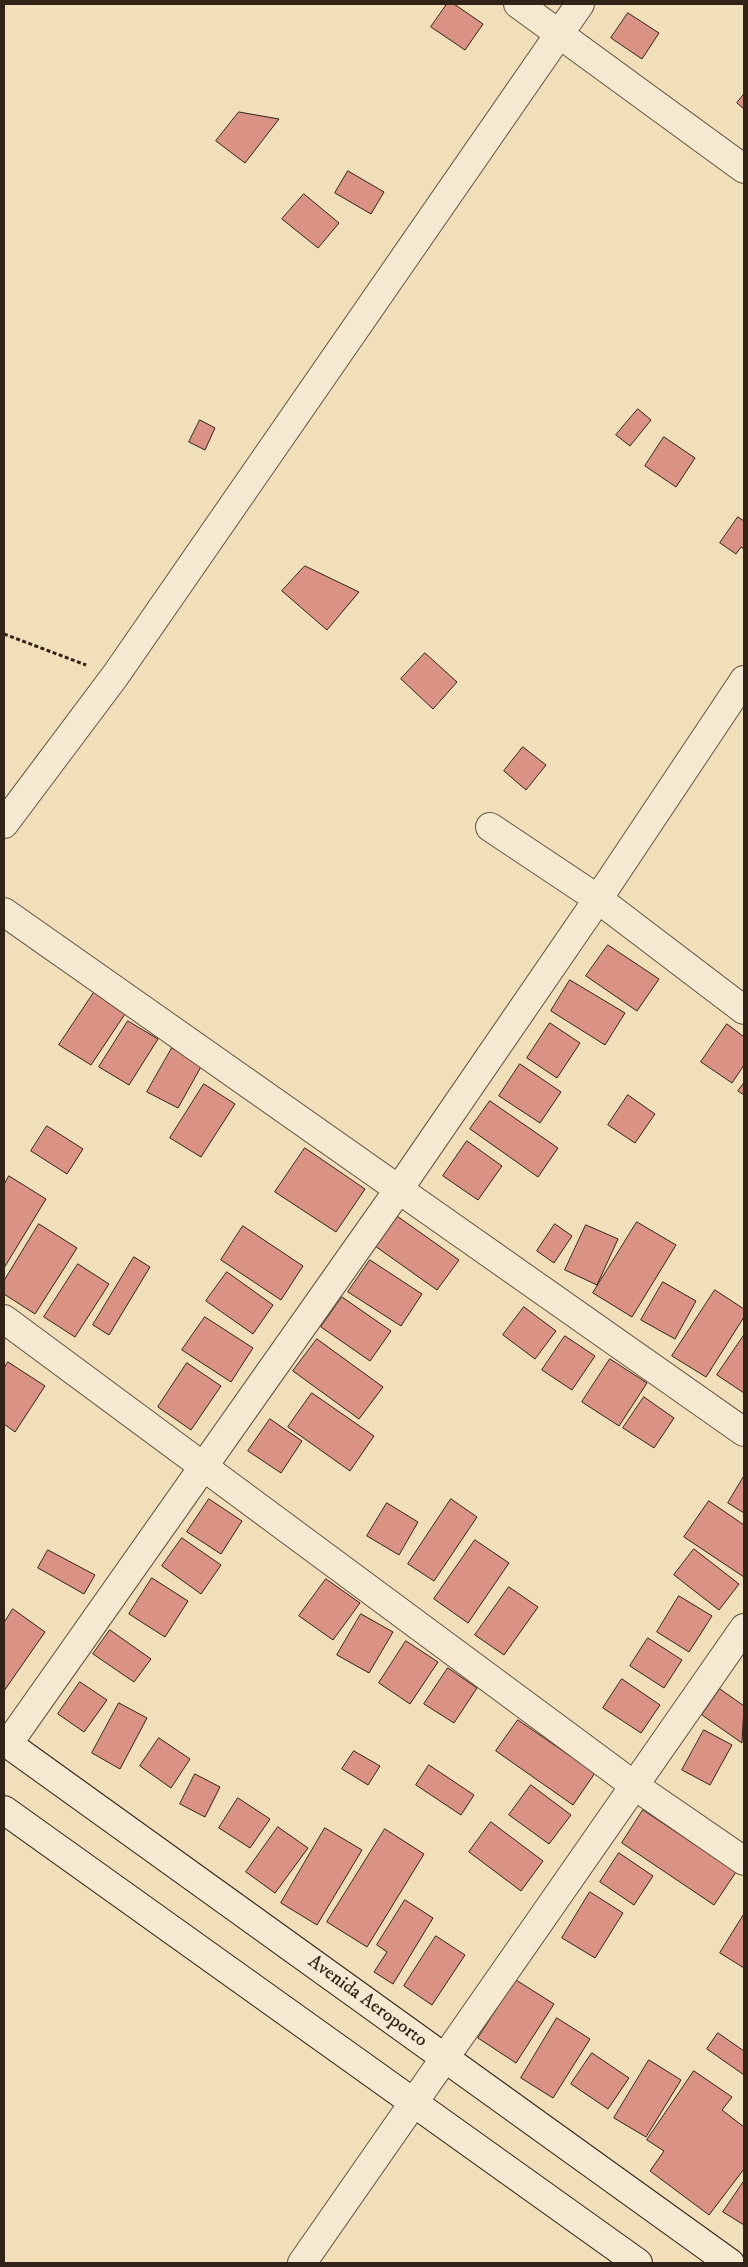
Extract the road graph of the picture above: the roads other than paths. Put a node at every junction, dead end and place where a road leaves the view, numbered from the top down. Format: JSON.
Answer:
{"nodes":[{"id":1,"x":518,"y":4,"type":"edge"},
{"id":2,"x":580,"y":4,"type":"edge"},
{"id":3,"x":558,"y":34,"type":"junction"},
{"id":4,"x":744,"y":169,"type":"edge"},
{"id":5,"x":744,"y":680,"type":"edge"},
{"id":6,"x":4,"y":824,"type":"edge"},
{"id":7,"x":490,"y":827,"type":"dead end"},
{"id":8,"x":598,"y":900,"type":"junction"},
{"id":9,"x":4,"y":912,"type":"edge"},
{"id":10,"x":744,"y":1010,"type":"edge"},
{"id":11,"x":399,"y":1189,"type":"junction"},
{"id":12,"x":4,"y":1319,"type":"edge"},
{"id":13,"x":744,"y":1432,"type":"edge"},
{"id":14,"x":201,"y":1467,"type":"junction"},
{"id":15,"x":744,"y":1628,"type":"edge"},
{"id":16,"x":6,"y":1742,"type":"edge"},
{"id":17,"x":635,"y":1786,"type":"junction"},
{"id":18,"x":4,"y":1810,"type":"edge"},
{"id":19,"x":744,"y":1862,"type":"edge"},
{"id":20,"x":445,"y":2058,"type":"junction"},
{"id":21,"x":413,"y":2104,"type":"junction"},
{"id":22,"x":302,"y":2263,"type":"edge"},
{"id":23,"x":638,"y":2263,"type":"edge"},
{"id":24,"x":730,"y":2263,"type":"edge"}],
"edges":[{"from":1,"to":3,"type":"street"},
{"from":2,"to":3,"type":"street"},
{"from":3,"to":4,"type":"street"},
{"from":3,"to":6,"type":"street"},
{"from":5,"to":8,"type":"street"},
{"from":7,"to":8,"type":"street"},
{"from":8,"to":10,"type":"street"},
{"from":8,"to":11,"type":"street"},
{"from":9,"to":11,"type":"street"},
{"from":11,"to":13,"type":"street"},
{"from":11,"to":14,"type":"street"},
{"from":12,"to":14,"type":"street"},
{"from":14,"to":16,"type":"street"},
{"from":14,"to":17,"type":"street"},
{"from":15,"to":17,"type":"street"},
{"from":16,"to":20,"type":"street","name":"Avenida Aeroporto"},
{"from":17,"to":19,"type":"street"},
{"from":17,"to":20,"type":"street"},
{"from":18,"to":21,"type":"street"},
{"from":20,"to":21,"type":"street"},
{"from":20,"to":24,"type":"street","name":"Avenida Aeroporto"},
{"from":21,"to":22,"type":"street"},
{"from":21,"to":23,"type":"street"}]}
